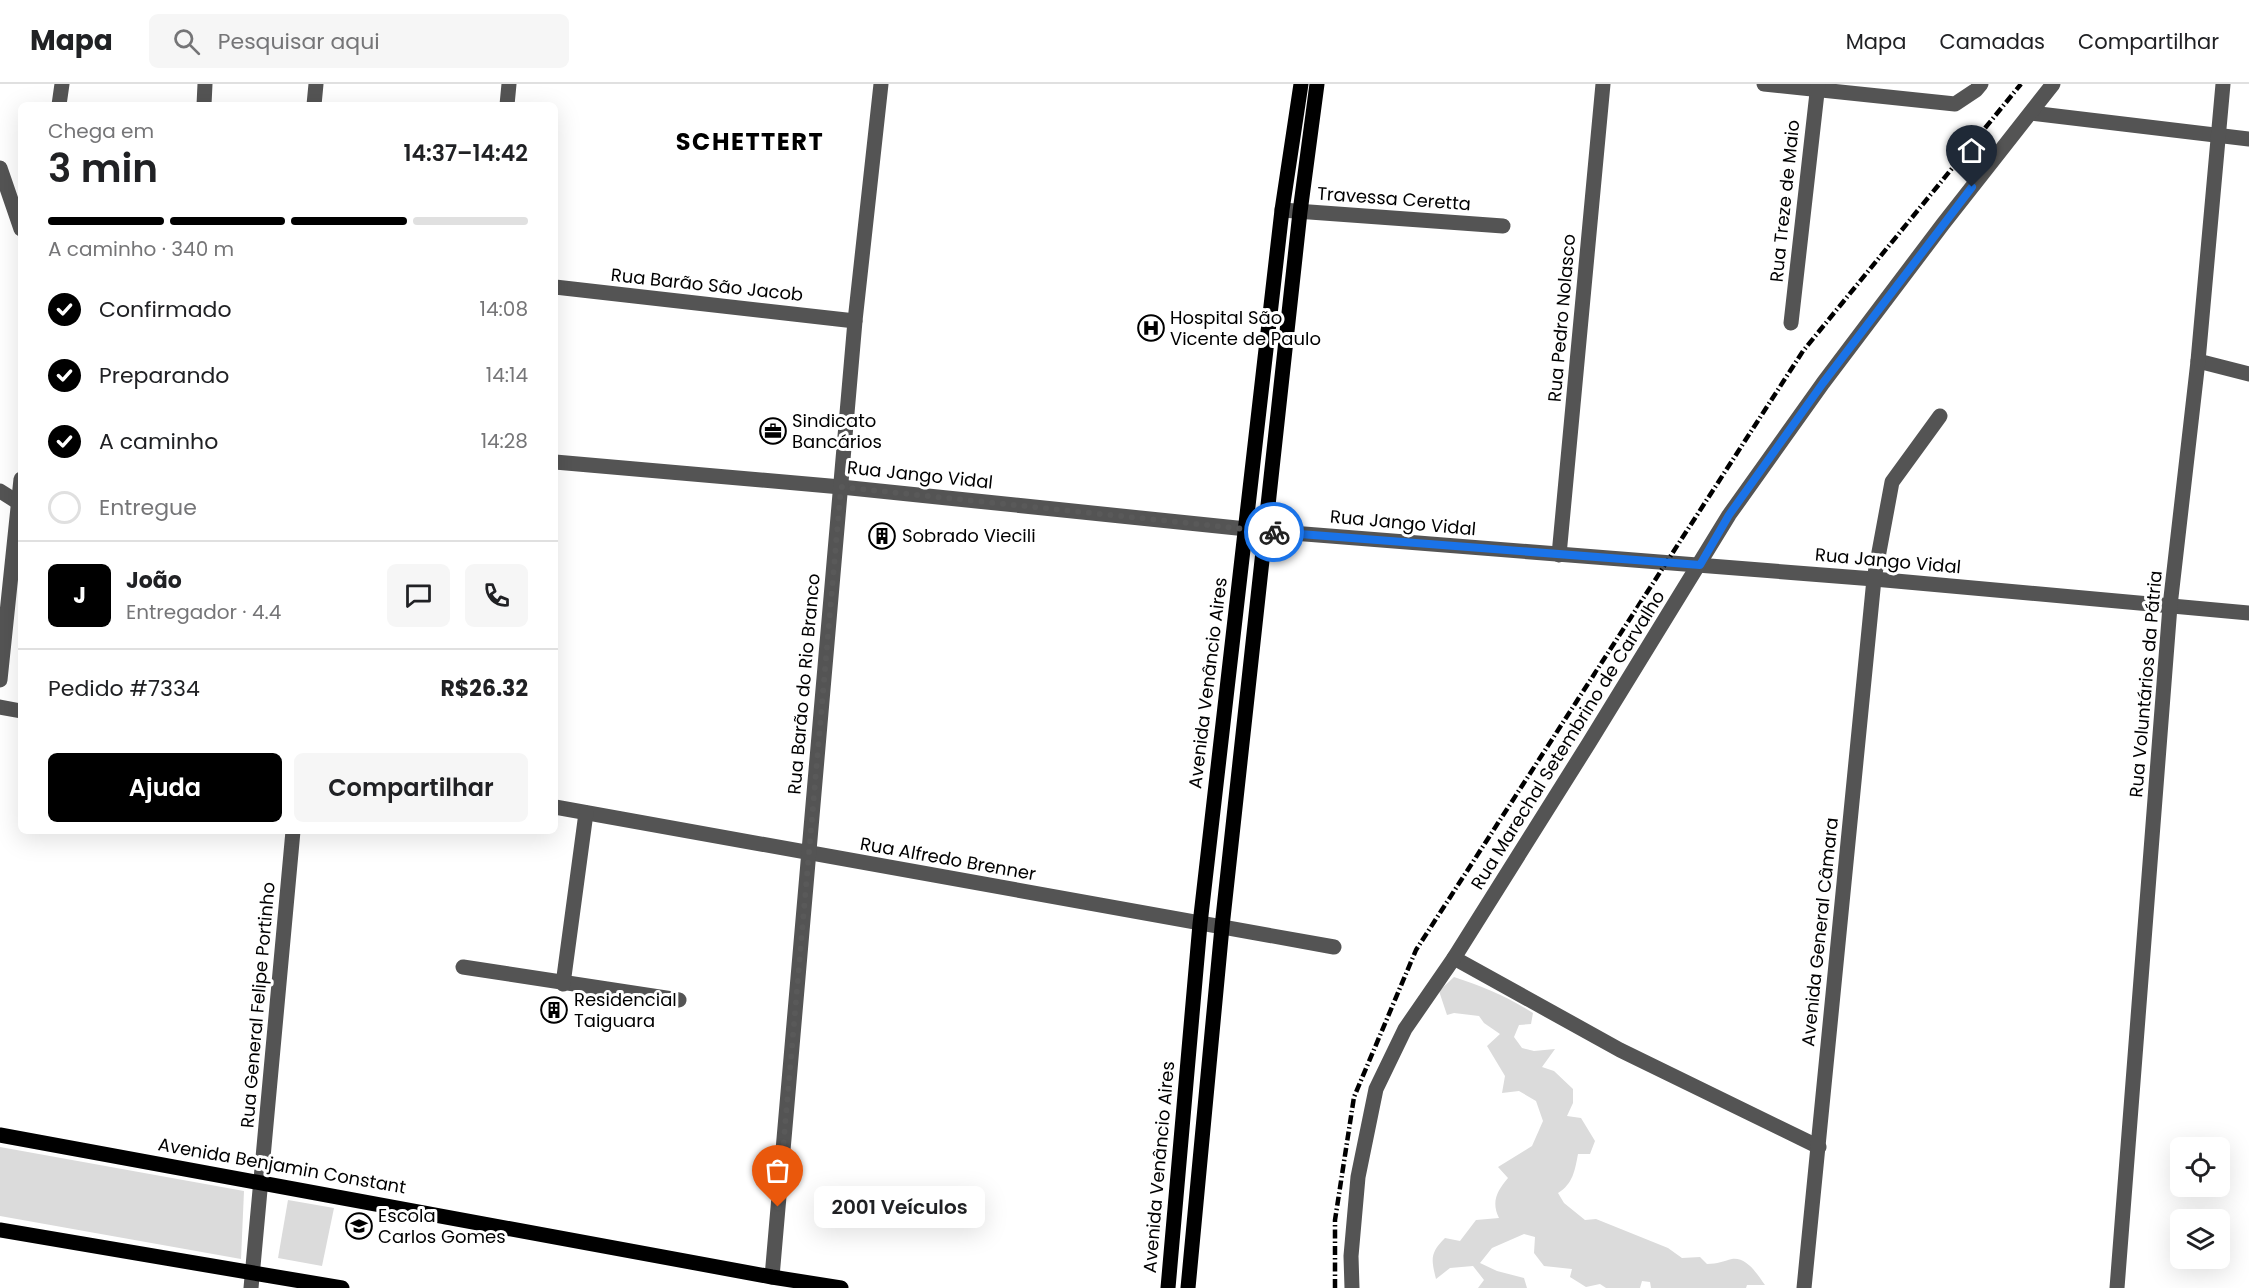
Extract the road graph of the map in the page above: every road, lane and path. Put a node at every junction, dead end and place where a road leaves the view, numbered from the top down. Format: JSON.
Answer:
{"nodes":[{"id":1,"x":62,"y":84,"type":"edge"},
{"id":2,"x":205,"y":84,"type":"edge"},
{"id":3,"x":316,"y":84,"type":"edge"},
{"id":4,"x":509,"y":84,"type":"edge"},
{"id":5,"x":881,"y":84,"type":"edge"},
{"id":6,"x":1301,"y":84,"type":"edge"},
{"id":7,"x":1317,"y":84,"type":"edge"},
{"id":8,"x":1603,"y":84,"type":"edge"},
{"id":9,"x":1764,"y":84,"type":"edge"},
{"id":10,"x":1981,"y":84,"type":"edge"},
{"id":11,"x":2053,"y":84,"type":"edge"},
{"id":12,"x":2223,"y":84,"type":"edge"},
{"id":13,"x":1817,"y":87,"type":"edge"},
{"id":14,"x":59,"y":102,"type":"edge"},
{"id":15,"x":204,"y":102,"type":"edge"},
{"id":16,"x":314,"y":102,"type":"edge"},
{"id":17,"x":507,"y":102,"type":"edge"},
{"id":18,"x":2031,"y":113,"type":"junction"},
{"id":19,"x":1293,"y":132,"type":"junction"},
{"id":20,"x":2218,"y":136,"type":"junction"},
{"id":21,"x":1311,"y":139,"type":"junction"},
{"id":22,"x":2249,"y":139,"type":"edge"},
{"id":23,"x":0,"y":168,"type":"edge"},
{"id":24,"x":1282,"y":210,"type":"junction"},
{"id":25,"x":1300,"y":212,"type":"junction"},
{"id":26,"x":18,"y":220,"type":"edge"},
{"id":27,"x":1503,"y":226,"type":"dead end"},
{"id":28,"x":558,"y":288,"type":"edge"},
{"id":29,"x":855,"y":321,"type":"junction"},
{"id":30,"x":1791,"y":323,"type":"dead end"},
{"id":31,"x":2198,"y":361,"type":"junction"},
{"id":32,"x":2249,"y":374,"type":"edge"},
{"id":33,"x":1940,"y":416,"type":"dead end"},
{"id":34,"x":558,"y":462,"type":"edge"},
{"id":35,"x":841,"y":487,"type":"junction"},
{"id":36,"x":0,"y":491,"type":"edge"},
{"id":37,"x":18,"y":502,"type":"edge"},
{"id":38,"x":18,"y":512,"type":"edge"},
{"id":39,"x":1246,"y":529,"type":"junction"},
{"id":40,"x":1266,"y":531,"type":"junction"},
{"id":41,"x":1559,"y":555,"type":"junction"},
{"id":42,"x":1700,"y":565,"type":"junction"},
{"id":43,"x":1874,"y":579,"type":"junction"},
{"id":44,"x":2170,"y":606,"type":"junction"},
{"id":45,"x":2249,"y":613,"type":"edge"},
{"id":46,"x":0,"y":680,"type":"edge"},
{"id":47,"x":1225,"y":704,"type":"junction"},
{"id":48,"x":0,"y":707,"type":"edge"},
{"id":49,"x":1247,"y":708,"type":"junction"},
{"id":50,"x":18,"y":710,"type":"edge"},
{"id":51,"x":558,"y":808,"type":"edge"},
{"id":52,"x":586,"y":813,"type":"junction"},
{"id":53,"x":293,"y":834,"type":"edge"},
{"id":54,"x":810,"y":854,"type":"junction"},
{"id":55,"x":1200,"y":924,"type":"junction"},
{"id":56,"x":1222,"y":927,"type":"junction"},
{"id":57,"x":1334,"y":947,"type":"dead end"},
{"id":58,"x":1454,"y":958,"type":"junction"},
{"id":59,"x":463,"y":968,"type":"dead end"},
{"id":60,"x":563,"y":984,"type":"junction"},
{"id":61,"x":679,"y":1000,"type":"dead end"},
{"id":62,"x":0,"y":1135,"type":"edge"},
{"id":63,"x":1819,"y":1147,"type":"junction"},
{"id":64,"x":1179,"y":1163,"type":"junction"},
{"id":65,"x":1200,"y":1165,"type":"junction"},
{"id":66,"x":261,"y":1182,"type":"junction"},
{"id":67,"x":0,"y":1230,"type":"edge"},
{"id":68,"x":252,"y":1272,"type":"junction"},
{"id":69,"x":772,"y":1283,"type":"edge"},
{"id":70,"x":250,"y":1288,"type":"edge"},
{"id":71,"x":342,"y":1288,"type":"edge"},
{"id":72,"x":841,"y":1288,"type":"edge"},
{"id":73,"x":1168,"y":1288,"type":"edge"},
{"id":74,"x":1188,"y":1288,"type":"edge"},
{"id":75,"x":1352,"y":1288,"type":"edge"},
{"id":76,"x":1804,"y":1288,"type":"edge"},
{"id":77,"x":2117,"y":1288,"type":"edge"}],
"edges":[{"from":1,"to":14,"type":"street"},
{"from":2,"to":15,"type":"street"},
{"from":3,"to":16,"type":"street"},
{"from":4,"to":17,"type":"street"},
{"from":5,"to":29,"type":"street","name":"Rua Barão do Rio Branco"},
{"from":6,"to":19,"type":"main road","name":"Avenida Venâncio Aires"},
{"from":7,"to":21,"type":"main road"},
{"from":8,"to":41,"type":"street","name":"Rua Pedro Nolasco"},
{"from":9,"to":13,"type":"street"},
{"from":10,"to":13,"type":"street"},
{"from":11,"to":18,"type":"street","name":"Rua Marechal Setembrino de Carvalho"},
{"from":12,"to":20,"type":"street","name":"Rua Voluntários da Pátria"},
{"from":13,"to":30,"type":"street","name":"Rua Treze de Maio"},
{"from":18,"to":20,"type":"street"},
{"from":18,"to":42,"type":"street","name":"Rua Marechal Setembrino de Carvalho"},
{"from":19,"to":21,"type":"street"},
{"from":19,"to":24,"type":"main road","name":"Avenida Venâncio Aires"},
{"from":20,"to":22,"type":"street"},
{"from":20,"to":31,"type":"street","name":"Rua Voluntários da Pátria"},
{"from":21,"to":25,"type":"main road"},
{"from":23,"to":26,"type":"street"},
{"from":24,"to":25,"type":"street","name":"Travessa Ceretta"},
{"from":24,"to":39,"type":"main road","name":"Avenida Venâncio Aires"},
{"from":25,"to":27,"type":"street","name":"Travessa Ceretta"},
{"from":25,"to":40,"type":"main road"},
{"from":28,"to":29,"type":"street","name":"Rua Barão São Jacob"},
{"from":29,"to":35,"type":"street","name":"Rua Barão do Rio Branco"},
{"from":31,"to":32,"type":"street"},
{"from":31,"to":44,"type":"street","name":"Rua Voluntários da Pátria"},
{"from":33,"to":43,"type":"street","name":"Avenida General Câmara"},
{"from":34,"to":35,"type":"street","name":"Rua Jango Vidal"},
{"from":35,"to":39,"type":"street","name":"Rua Jango Vidal"},
{"from":35,"to":54,"type":"street","name":"Rua Barão do Rio Branco"},
{"from":36,"to":37,"type":"street"},
{"from":38,"to":46,"type":"street"},
{"from":39,"to":40,"type":"street","name":"Rua Jango Vidal"},
{"from":39,"to":47,"type":"main road","name":"Avenida Venâncio Aires"},
{"from":40,"to":41,"type":"street","name":"Rua Jango Vidal"},
{"from":40,"to":49,"type":"main road"},
{"from":41,"to":42,"type":"street","name":"Rua Jango Vidal"},
{"from":42,"to":43,"type":"street","name":"Rua Jango Vidal"},
{"from":42,"to":58,"type":"street","name":"Rua Marechal Setembrino de Carvalho"},
{"from":43,"to":44,"type":"street","name":"Rua Jango Vidal"},
{"from":43,"to":63,"type":"street","name":"Avenida General Câmara"},
{"from":44,"to":45,"type":"street","name":"Rua Jango Vidal"},
{"from":44,"to":77,"type":"street","name":"Rua Voluntários da Pátria"},
{"from":47,"to":49,"type":"main road"},
{"from":47,"to":55,"type":"main road","name":"Avenida Venâncio Aires"},
{"from":48,"to":50,"type":"street"},
{"from":49,"to":56,"type":"main road"},
{"from":51,"to":52,"type":"street","name":"Rua Alfredo Brenner"},
{"from":52,"to":54,"type":"street","name":"Rua Alfredo Brenner"},
{"from":52,"to":60,"type":"street"},
{"from":53,"to":66,"type":"street","name":"Rua General Felipe Portinho"},
{"from":54,"to":55,"type":"street","name":"Rua Alfredo Brenner"},
{"from":54,"to":69,"type":"street","name":"Rua Barão do Rio Branco"},
{"from":55,"to":56,"type":"street","name":"Rua Alfredo Brenner"},
{"from":55,"to":64,"type":"main road","name":"Avenida Venâncio Aires"},
{"from":56,"to":57,"type":"street","name":"Rua Alfredo Brenner"},
{"from":56,"to":65,"type":"main road"},
{"from":58,"to":63,"type":"street"},
{"from":58,"to":75,"type":"street","name":"Rua Marechal Setembrino de Carvalho"},
{"from":59,"to":60,"type":"street"},
{"from":60,"to":61,"type":"street"},
{"from":62,"to":66,"type":"main road","name":"Avenida Benjamin Constant"},
{"from":63,"to":76,"type":"street","name":"Avenida General Câmara"},
{"from":64,"to":65,"type":"main road"},
{"from":64,"to":73,"type":"main road","name":"Avenida Venâncio Aires"},
{"from":65,"to":74,"type":"main road"},
{"from":66,"to":68,"type":"street","name":"Rua General Felipe Portinho"},
{"from":66,"to":69,"type":"main road","name":"Avenida Benjamin Constant"},
{"from":67,"to":68,"type":"main road"},
{"from":68,"to":70,"type":"street"},
{"from":68,"to":71,"type":"main road"},
{"from":69,"to":72,"type":"main road","name":"Avenida Benjamin Constant"}]}
